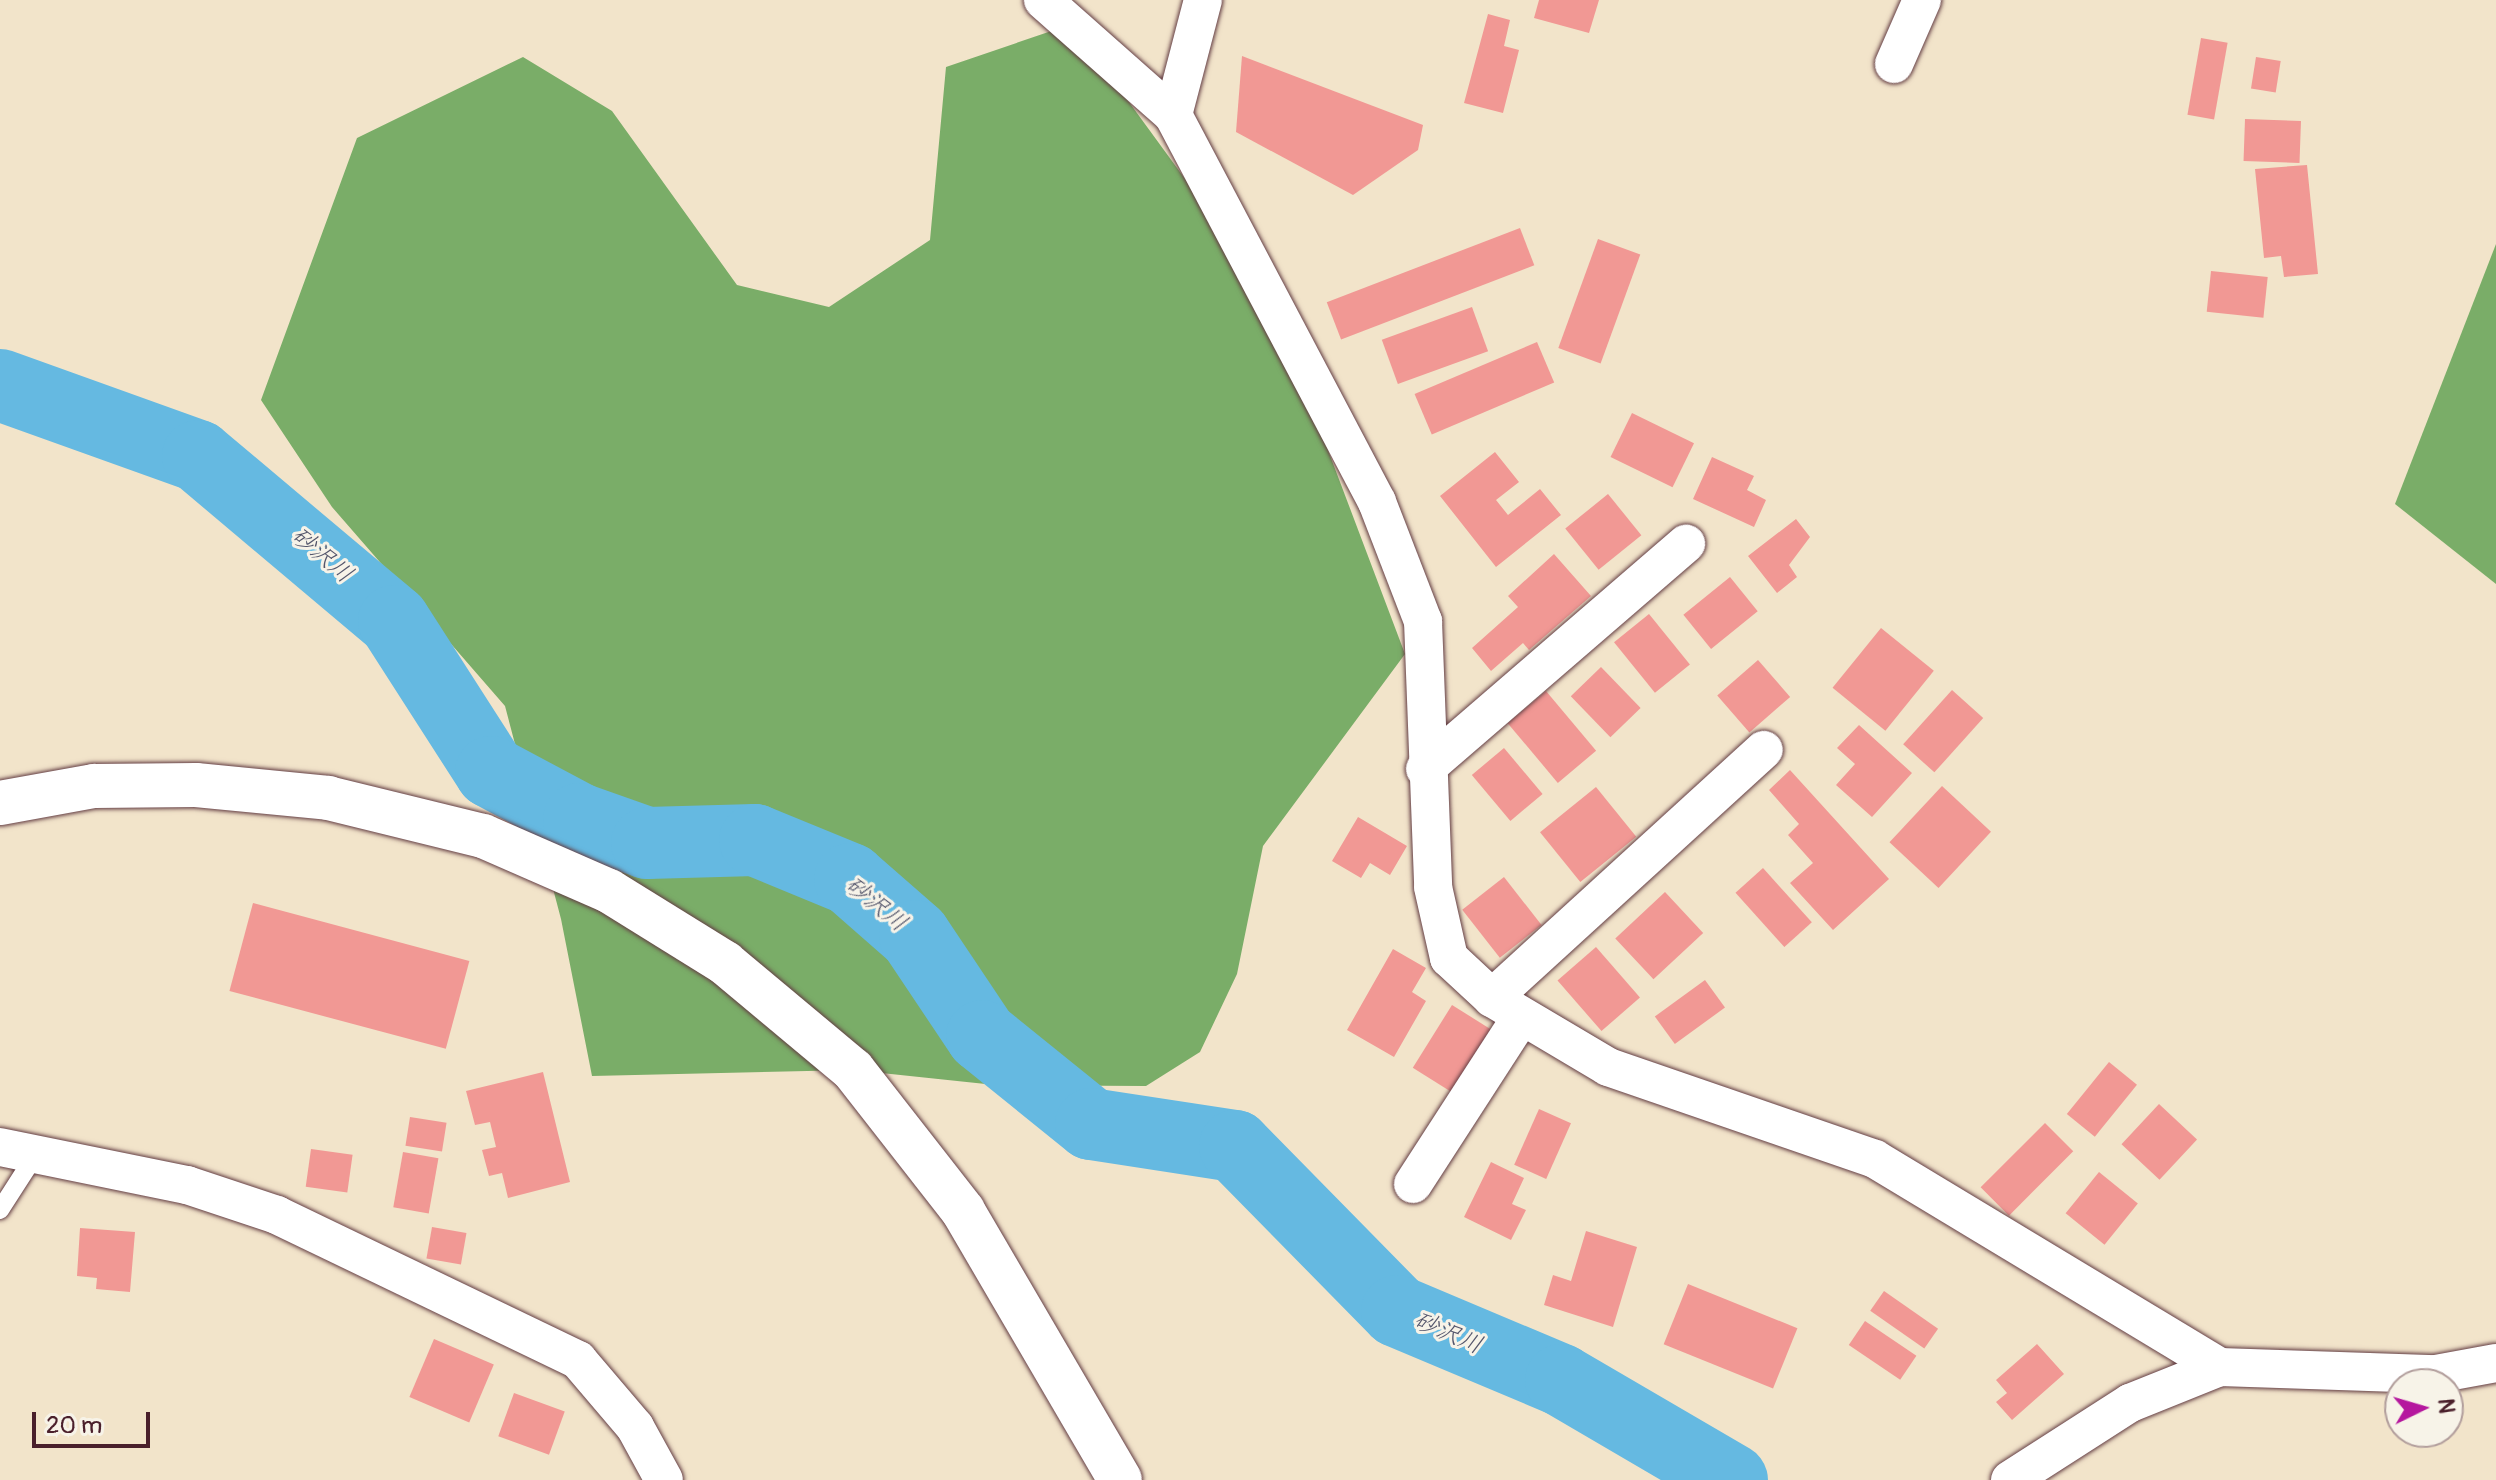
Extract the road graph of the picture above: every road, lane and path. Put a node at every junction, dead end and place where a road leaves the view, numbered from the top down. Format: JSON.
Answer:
{"nodes":[{"id":1,"x":1043,"y":0,"type":"edge"},
{"id":2,"x":1203,"y":0,"type":"edge"},
{"id":3,"x":1922,"y":0,"type":"edge"},
{"id":4,"x":1894,"y":64,"type":"dead end"},
{"id":5,"x":1173,"y":115,"type":"junction"},
{"id":6,"x":1686,"y":544,"type":"dead end"},
{"id":7,"x":1764,"y":750,"type":"dead end"},
{"id":8,"x":1425,"y":769,"type":"junction"},
{"id":9,"x":0,"y":803,"type":"edge"},
{"id":10,"x":1507,"y":1008,"type":"junction"},
{"id":11,"x":18,"y":1151,"type":"edge"},
{"id":12,"x":1413,"y":1184,"type":"dead end"},
{"id":13,"x":0,"y":1210,"type":"edge"},
{"id":14,"x":2496,"y":1363,"type":"edge"},
{"id":15,"x":2220,"y":1367,"type":"junction"},
{"id":16,"x":664,"y":1480,"type":"edge"},
{"id":17,"x":1120,"y":1480,"type":"edge"},
{"id":18,"x":2010,"y":1480,"type":"edge"}],
"edges":[{"from":1,"to":5,"type":"street"},
{"from":2,"to":5,"type":"street"},
{"from":3,"to":4,"type":"street"},
{"from":5,"to":8,"type":"street"},
{"from":6,"to":8,"type":"street"},
{"from":7,"to":10,"type":"street"},
{"from":8,"to":10,"type":"street"},
{"from":9,"to":17,"type":"street"},
{"from":10,"to":12,"type":"street"},
{"from":10,"to":15,"type":"street"},
{"from":11,"to":13,"type":"lane"},
{"from":11,"to":16,"type":"street"},
{"from":14,"to":15,"type":"street"},
{"from":15,"to":18,"type":"street"}]}
